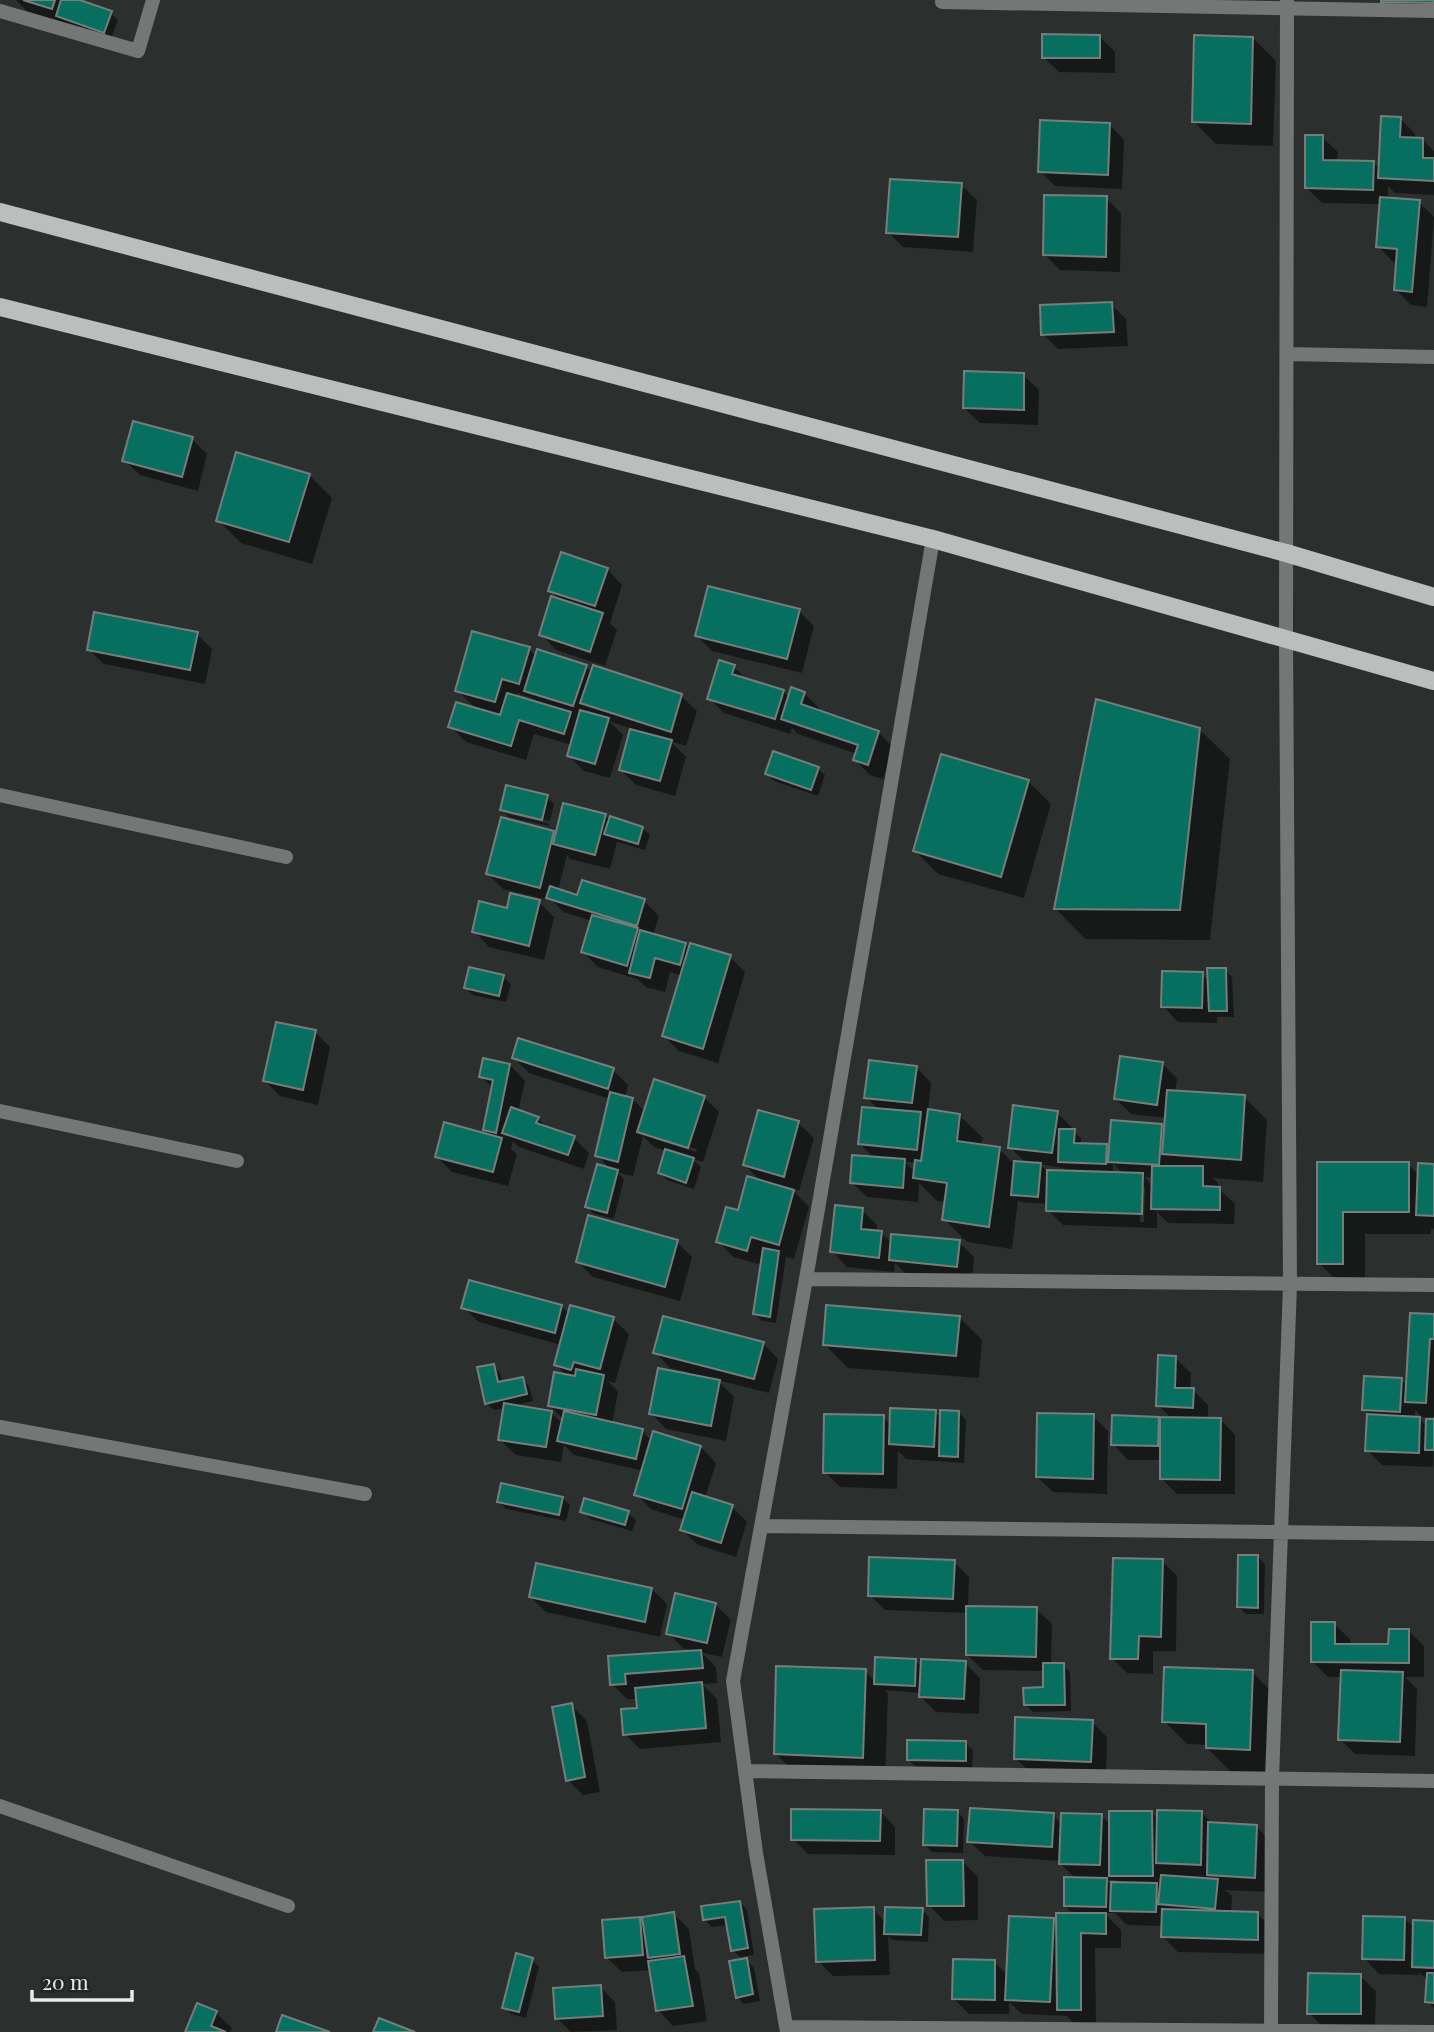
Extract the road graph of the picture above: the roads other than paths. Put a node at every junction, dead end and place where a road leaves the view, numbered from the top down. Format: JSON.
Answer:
{"nodes":[{"id":1,"x":153,"y":0,"type":"edge"},
{"id":2,"x":942,"y":2,"type":"edge"},
{"id":3,"x":1287,"y":4,"type":"edge"},
{"id":4,"x":0,"y":11,"type":"edge"},
{"id":5,"x":1434,"y":11,"type":"edge"},
{"id":6,"x":0,"y":212,"type":"edge"},
{"id":7,"x":0,"y":307,"type":"edge"},
{"id":8,"x":1286,"y":354,"type":"junction"},
{"id":9,"x":1434,"y":357,"type":"edge"},
{"id":10,"x":933,"y":540,"type":"junction"},
{"id":11,"x":1286,"y":553,"type":"junction"},
{"id":12,"x":1434,"y":597,"type":"edge"},
{"id":13,"x":1286,"y":638,"type":"junction"},
{"id":14,"x":1434,"y":681,"type":"edge"},
{"id":15,"x":0,"y":795,"type":"edge"},
{"id":16,"x":286,"y":857,"type":"dead end"},
{"id":17,"x":0,"y":1111,"type":"edge"},
{"id":18,"x":237,"y":1161,"type":"dead end"},
{"id":19,"x":806,"y":1279,"type":"junction"},
{"id":20,"x":1290,"y":1285,"type":"junction"},
{"id":21,"x":1434,"y":1285,"type":"edge"},
{"id":22,"x":0,"y":1427,"type":"edge"},
{"id":23,"x":365,"y":1494,"type":"dead end"},
{"id":24,"x":761,"y":1526,"type":"junction"},
{"id":25,"x":1281,"y":1532,"type":"junction"},
{"id":26,"x":1434,"y":1534,"type":"edge"},
{"id":27,"x":745,"y":1771,"type":"junction"},
{"id":28,"x":1272,"y":1779,"type":"junction"},
{"id":29,"x":1434,"y":1781,"type":"edge"},
{"id":30,"x":0,"y":1806,"type":"edge"},
{"id":31,"x":288,"y":1906,"type":"dead end"},
{"id":32,"x":787,"y":2029,"type":"edge"},
{"id":33,"x":1271,"y":2031,"type":"edge"},
{"id":34,"x":1434,"y":2032,"type":"edge"}],
"edges":[{"from":1,"to":4,"type":"street"},
{"from":2,"to":3,"type":"street"},
{"from":3,"to":5,"type":"street"},
{"from":3,"to":8,"type":"street"},
{"from":6,"to":11,"type":"main road"},
{"from":7,"to":10,"type":"main road"},
{"from":8,"to":9,"type":"street"},
{"from":8,"to":11,"type":"street"},
{"from":10,"to":13,"type":"main road"},
{"from":10,"to":19,"type":"street"},
{"from":11,"to":12,"type":"main road"},
{"from":11,"to":13,"type":"street"},
{"from":13,"to":14,"type":"main road"},
{"from":13,"to":20,"type":"street"},
{"from":15,"to":16,"type":"street"},
{"from":17,"to":18,"type":"street"},
{"from":19,"to":20,"type":"street"},
{"from":19,"to":24,"type":"street"},
{"from":20,"to":21,"type":"street"},
{"from":20,"to":25,"type":"street"},
{"from":22,"to":23,"type":"street"},
{"from":24,"to":25,"type":"street"},
{"from":24,"to":27,"type":"street"},
{"from":25,"to":26,"type":"street"},
{"from":25,"to":28,"type":"street"},
{"from":27,"to":28,"type":"street"},
{"from":27,"to":32,"type":"street"},
{"from":28,"to":29,"type":"street"},
{"from":28,"to":33,"type":"street"},
{"from":30,"to":31,"type":"street"},
{"from":32,"to":33,"type":"street"},
{"from":33,"to":34,"type":"street"}]}
